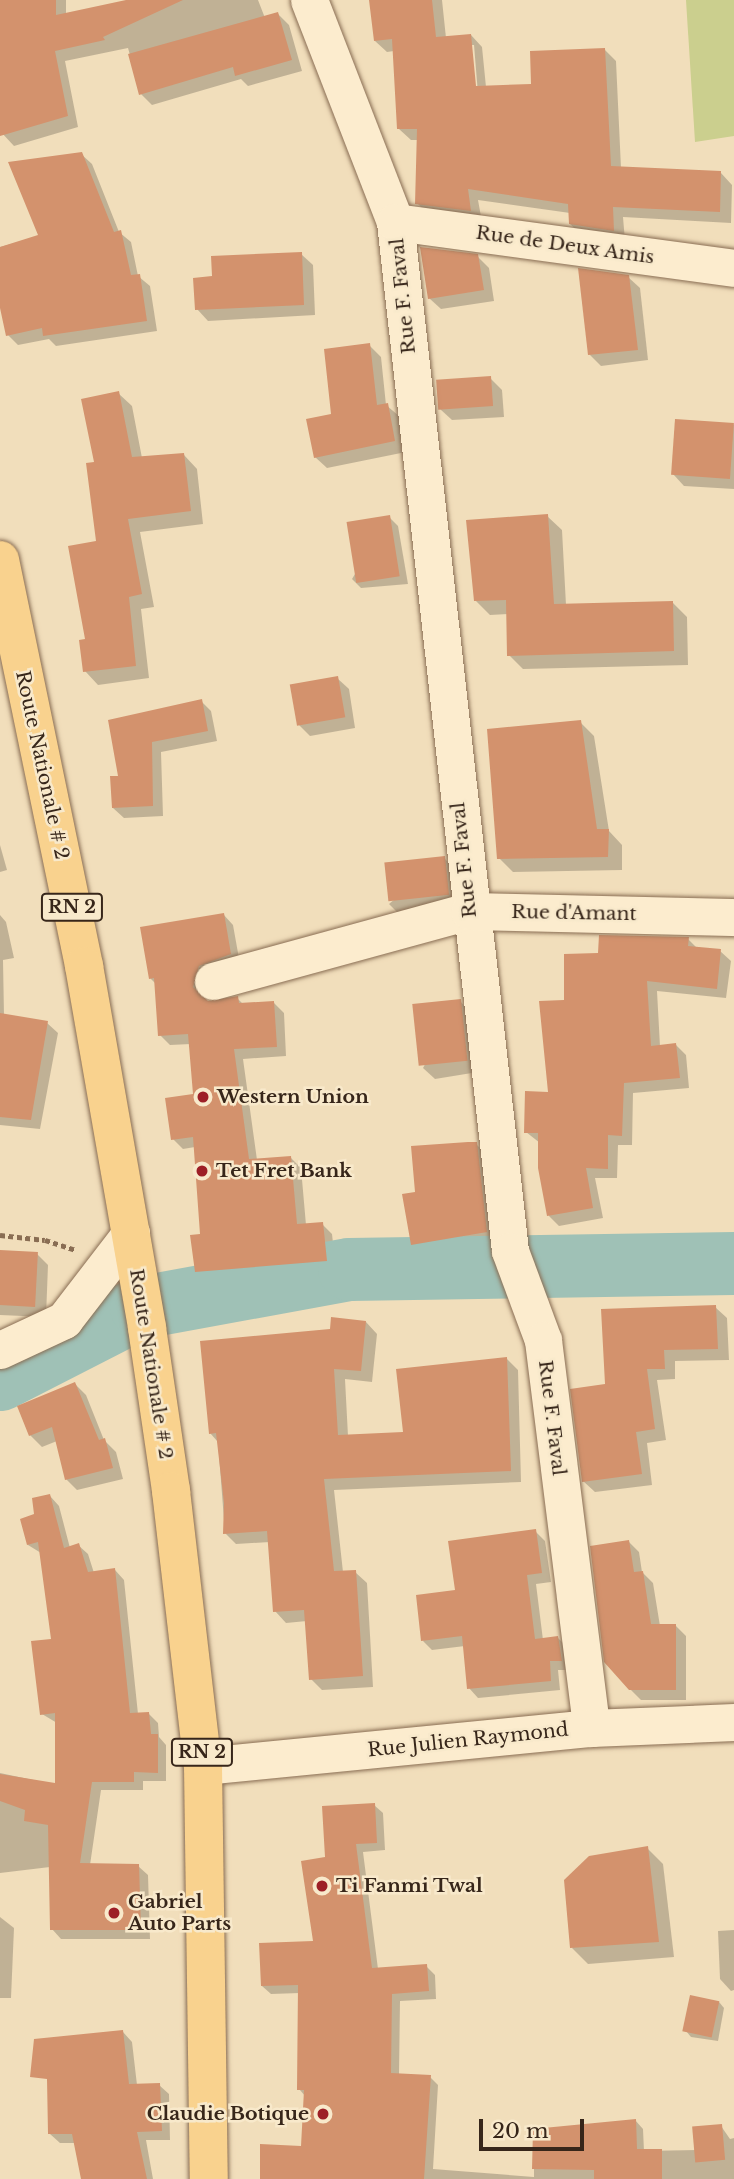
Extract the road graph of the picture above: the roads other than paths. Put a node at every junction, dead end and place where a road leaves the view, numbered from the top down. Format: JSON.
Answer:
{"nodes":[{"id":1,"x":309,"y":0,"type":"edge"},
{"id":2,"x":395,"y":222,"type":"junction"},
{"id":3,"x":734,"y":268,"type":"edge"},
{"id":4,"x":0,"y":560,"type":"edge"},
{"id":5,"x":469,"y":911,"type":"junction"},
{"id":6,"x":734,"y":917,"type":"edge"},
{"id":7,"x":213,"y":981,"type":"dead end"},
{"id":8,"x":125,"y":1250,"type":"junction"},
{"id":9,"x":0,"y":1350,"type":"edge"},
{"id":10,"x":734,"y":1722,"type":"edge"},
{"id":11,"x":590,"y":1728,"type":"junction"},
{"id":12,"x":203,"y":1766,"type":"junction"},
{"id":13,"x":209,"y":2179,"type":"edge"}],
"edges":[{"from":1,"to":2,"type":"street","name":"Rue F. Faval"},
{"from":2,"to":3,"type":"street","name":"Rue de Deux Amis"},
{"from":2,"to":5,"type":"street","name":"Rue F. Faval"},
{"from":4,"to":8,"type":"main road","name":"Route Nationale # 2","number":"RN 2"},
{"from":5,"to":6,"type":"street","name":"Rue d'Amant"},
{"from":5,"to":7,"type":"street","name":"Rue d'Amant"},
{"from":5,"to":11,"type":"street","name":"Rue F. Faval"},
{"from":8,"to":9,"type":"street"},
{"from":8,"to":12,"type":"main road","name":"Route Nationale # 2","number":"RN 2"},
{"from":10,"to":11,"type":"street","name":"Rue Julien Raymond"},
{"from":11,"to":12,"type":"street","name":"Rue Julien Raymond"},
{"from":12,"to":13,"type":"main road","name":"Route Nationale # 2","number":"RN 2"}]}
